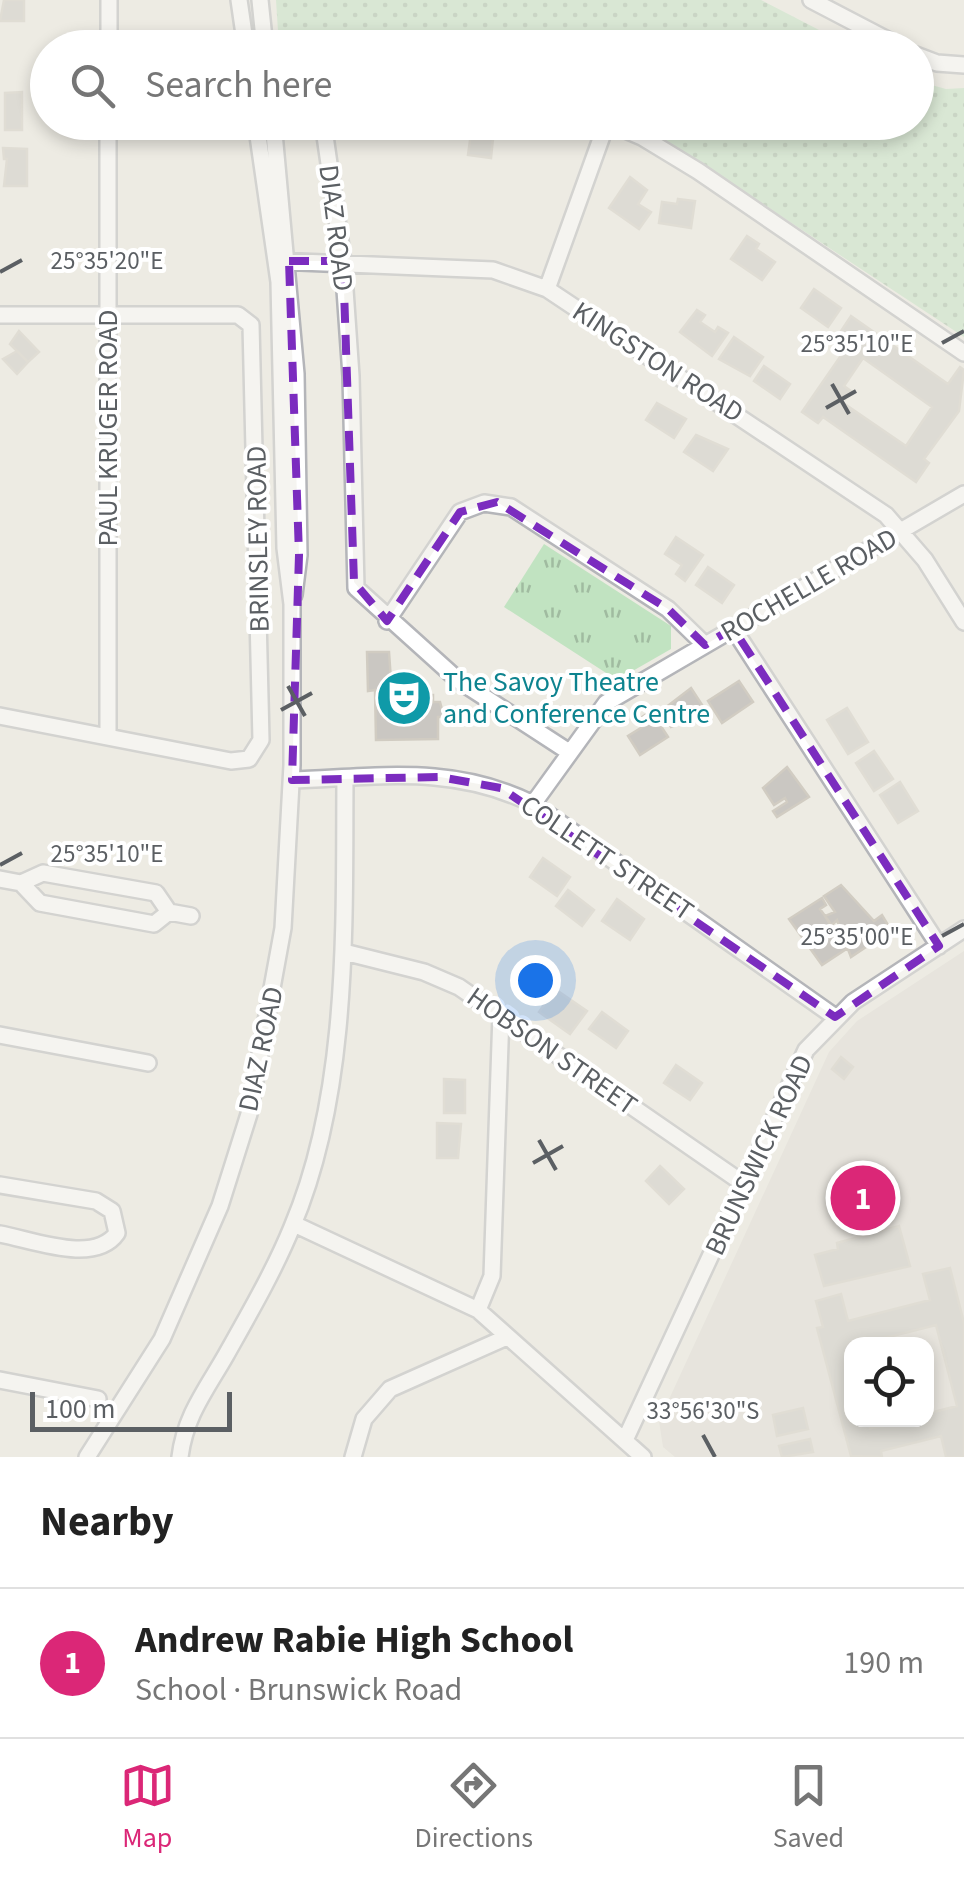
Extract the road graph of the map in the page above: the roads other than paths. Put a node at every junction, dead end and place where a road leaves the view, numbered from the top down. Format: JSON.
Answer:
{"nodes":[{"id":1,"x":109,"y":0,"type":"edge"},
{"id":2,"x":240,"y":0,"type":"edge"},
{"id":3,"x":260,"y":0,"type":"edge"},
{"id":4,"x":812,"y":0,"type":"edge"},
{"id":5,"x":109,"y":30,"type":"edge"},
{"id":6,"x":244,"y":30,"type":"edge"},
{"id":7,"x":263,"y":30,"type":"edge"},
{"id":8,"x":868,"y":30,"type":"edge"},
{"id":9,"x":934,"y":62,"type":"edge"},
{"id":10,"x":964,"y":66,"type":"edge"},
{"id":11,"x":108,"y":140,"type":"edge"},
{"id":12,"x":259,"y":140,"type":"edge"},
{"id":13,"x":274,"y":140,"type":"edge"},
{"id":14,"x":326,"y":140,"type":"edge"},
{"id":15,"x":601,"y":140,"type":"edge"},
{"id":16,"x":647,"y":140,"type":"edge"},
{"id":17,"x":283,"y":261,"type":"junction"},
{"id":18,"x":343,"y":261,"type":"junction"},
{"id":19,"x":547,"y":289,"type":"junction"},
{"id":20,"x":0,"y":316,"type":"edge"},
{"id":21,"x":109,"y":316,"type":"junction"},
{"id":22,"x":964,"y":353,"type":"edge"},
{"id":23,"x":964,"y":494,"type":"edge"},
{"id":24,"x":902,"y":530,"type":"junction"},
{"id":25,"x":388,"y":621,"type":"junction"},
{"id":26,"x":964,"y":622,"type":"edge"},
{"id":27,"x":734,"y":628,"type":"junction"},
{"id":28,"x":705,"y":646,"type":"junction"},
{"id":29,"x":0,"y":716,"type":"edge"},
{"id":30,"x":108,"y":734,"type":"junction"},
{"id":31,"x":569,"y":752,"type":"junction"},
{"id":32,"x":345,"y":778,"type":"junction"},
{"id":33,"x":292,"y":780,"type":"junction"},
{"id":34,"x":533,"y":804,"type":"junction"},
{"id":35,"x":0,"y":879,"type":"edge"},
{"id":36,"x":21,"y":883,"type":"junction"},
{"id":37,"x":169,"y":912,"type":"junction"},
{"id":38,"x":190,"y":916,"type":"dead end"},
{"id":39,"x":964,"y":929,"type":"edge"},
{"id":40,"x":939,"y":946,"type":"junction"},
{"id":41,"x":344,"y":952,"type":"junction"},
{"id":42,"x":501,"y":1014,"type":"junction"},
{"id":43,"x":835,"y":1017,"type":"junction"},
{"id":44,"x":0,"y":1036,"type":"edge"},
{"id":45,"x":148,"y":1063,"type":"dead end"},
{"id":46,"x":744,"y":1184,"type":"junction"},
{"id":47,"x":0,"y":1185,"type":"edge"},
{"id":48,"x":294,"y":1224,"type":"junction"},
{"id":49,"x":0,"y":1234,"type":"edge"},
{"id":50,"x":478,"y":1310,"type":"junction"},
{"id":51,"x":507,"y":1337,"type":"junction"},
{"id":52,"x":0,"y":1380,"type":"edge"},
{"id":53,"x":98,"y":1399,"type":"dead end"},
{"id":54,"x":624,"y":1440,"type":"junction"},
{"id":55,"x":87,"y":1457,"type":"edge"},
{"id":56,"x":180,"y":1457,"type":"edge"},
{"id":57,"x":353,"y":1457,"type":"edge"},
{"id":58,"x":644,"y":1457,"type":"edge"}],
"edges":[{"from":1,"to":5,"type":"street"},
{"from":2,"to":6,"type":"street"},
{"from":3,"to":7,"type":"street"},
{"from":4,"to":8,"type":"street"},
{"from":9,"to":10,"type":"street"},
{"from":11,"to":21,"type":"street","name":"PAUL KRUGER ROAD"},
{"from":12,"to":17,"type":"street","name":"DIAZ ROAD"},
{"from":13,"to":17,"type":"street","name":"DIAZ ROAD"},
{"from":14,"to":18,"type":"street","name":"DIAZ ROAD"},
{"from":15,"to":19,"type":"street"},
{"from":16,"to":22,"type":"street"},
{"from":17,"to":18,"type":"street","name":"KINGSTON ROAD"},
{"from":17,"to":33,"type":"street","name":"DIAZ ROAD"},
{"from":18,"to":19,"type":"street","name":"KINGSTON ROAD"},
{"from":18,"to":25,"type":"street","name":"DIAZ ROAD"},
{"from":19,"to":24,"type":"street","name":"KINGSTON ROAD"},
{"from":20,"to":21,"type":"street"},
{"from":21,"to":30,"type":"street","name":"PAUL KRUGER ROAD"},
{"from":21,"to":30,"type":"street","name":"BRINSLEY ROAD"},
{"from":23,"to":24,"type":"street","name":"ROCHELLE ROAD"},
{"from":24,"to":26,"type":"street","name":"KINGSTON ROAD"},
{"from":24,"to":27,"type":"street","name":"ROCHELLE ROAD"},
{"from":25,"to":28,"type":"street"},
{"from":25,"to":31,"type":"street"},
{"from":27,"to":28,"type":"street","name":"ROCHELLE ROAD"},
{"from":27,"to":40,"type":"street"},
{"from":28,"to":31,"type":"street","name":"ROCHELLE ROAD"},
{"from":29,"to":30,"type":"street"},
{"from":31,"to":34,"type":"street","name":"ROCHELLE ROAD"},
{"from":32,"to":33,"type":"street","name":"COLLETT STREET"},
{"from":32,"to":34,"type":"street","name":"COLLETT STREET"},
{"from":32,"to":41,"type":"street"},
{"from":33,"to":55,"type":"street","name":"DIAZ ROAD"},
{"from":34,"to":43,"type":"street","name":"COLLETT STREET"},
{"from":35,"to":36,"type":"street"},
{"from":36,"to":37,"type":"street"},
{"from":36,"to":37,"type":"street"},
{"from":37,"to":38,"type":"street"},
{"from":39,"to":40,"type":"street","name":"BRUNSWICK ROAD"},
{"from":40,"to":43,"type":"street","name":"BRUNSWICK ROAD"},
{"from":41,"to":42,"type":"street","name":"HOBSON STREET"},
{"from":41,"to":48,"type":"street"},
{"from":42,"to":46,"type":"street","name":"HOBSON STREET"},
{"from":42,"to":50,"type":"street"},
{"from":43,"to":46,"type":"street","name":"BRUNSWICK ROAD"},
{"from":44,"to":45,"type":"street"},
{"from":46,"to":54,"type":"street","name":"BRUNSWICK ROAD"},
{"from":47,"to":49,"type":"street"},
{"from":48,"to":50,"type":"street"},
{"from":48,"to":56,"type":"street"},
{"from":50,"to":51,"type":"street"},
{"from":51,"to":54,"type":"street"},
{"from":51,"to":57,"type":"street"},
{"from":52,"to":53,"type":"street"},
{"from":54,"to":58,"type":"street"}]}
